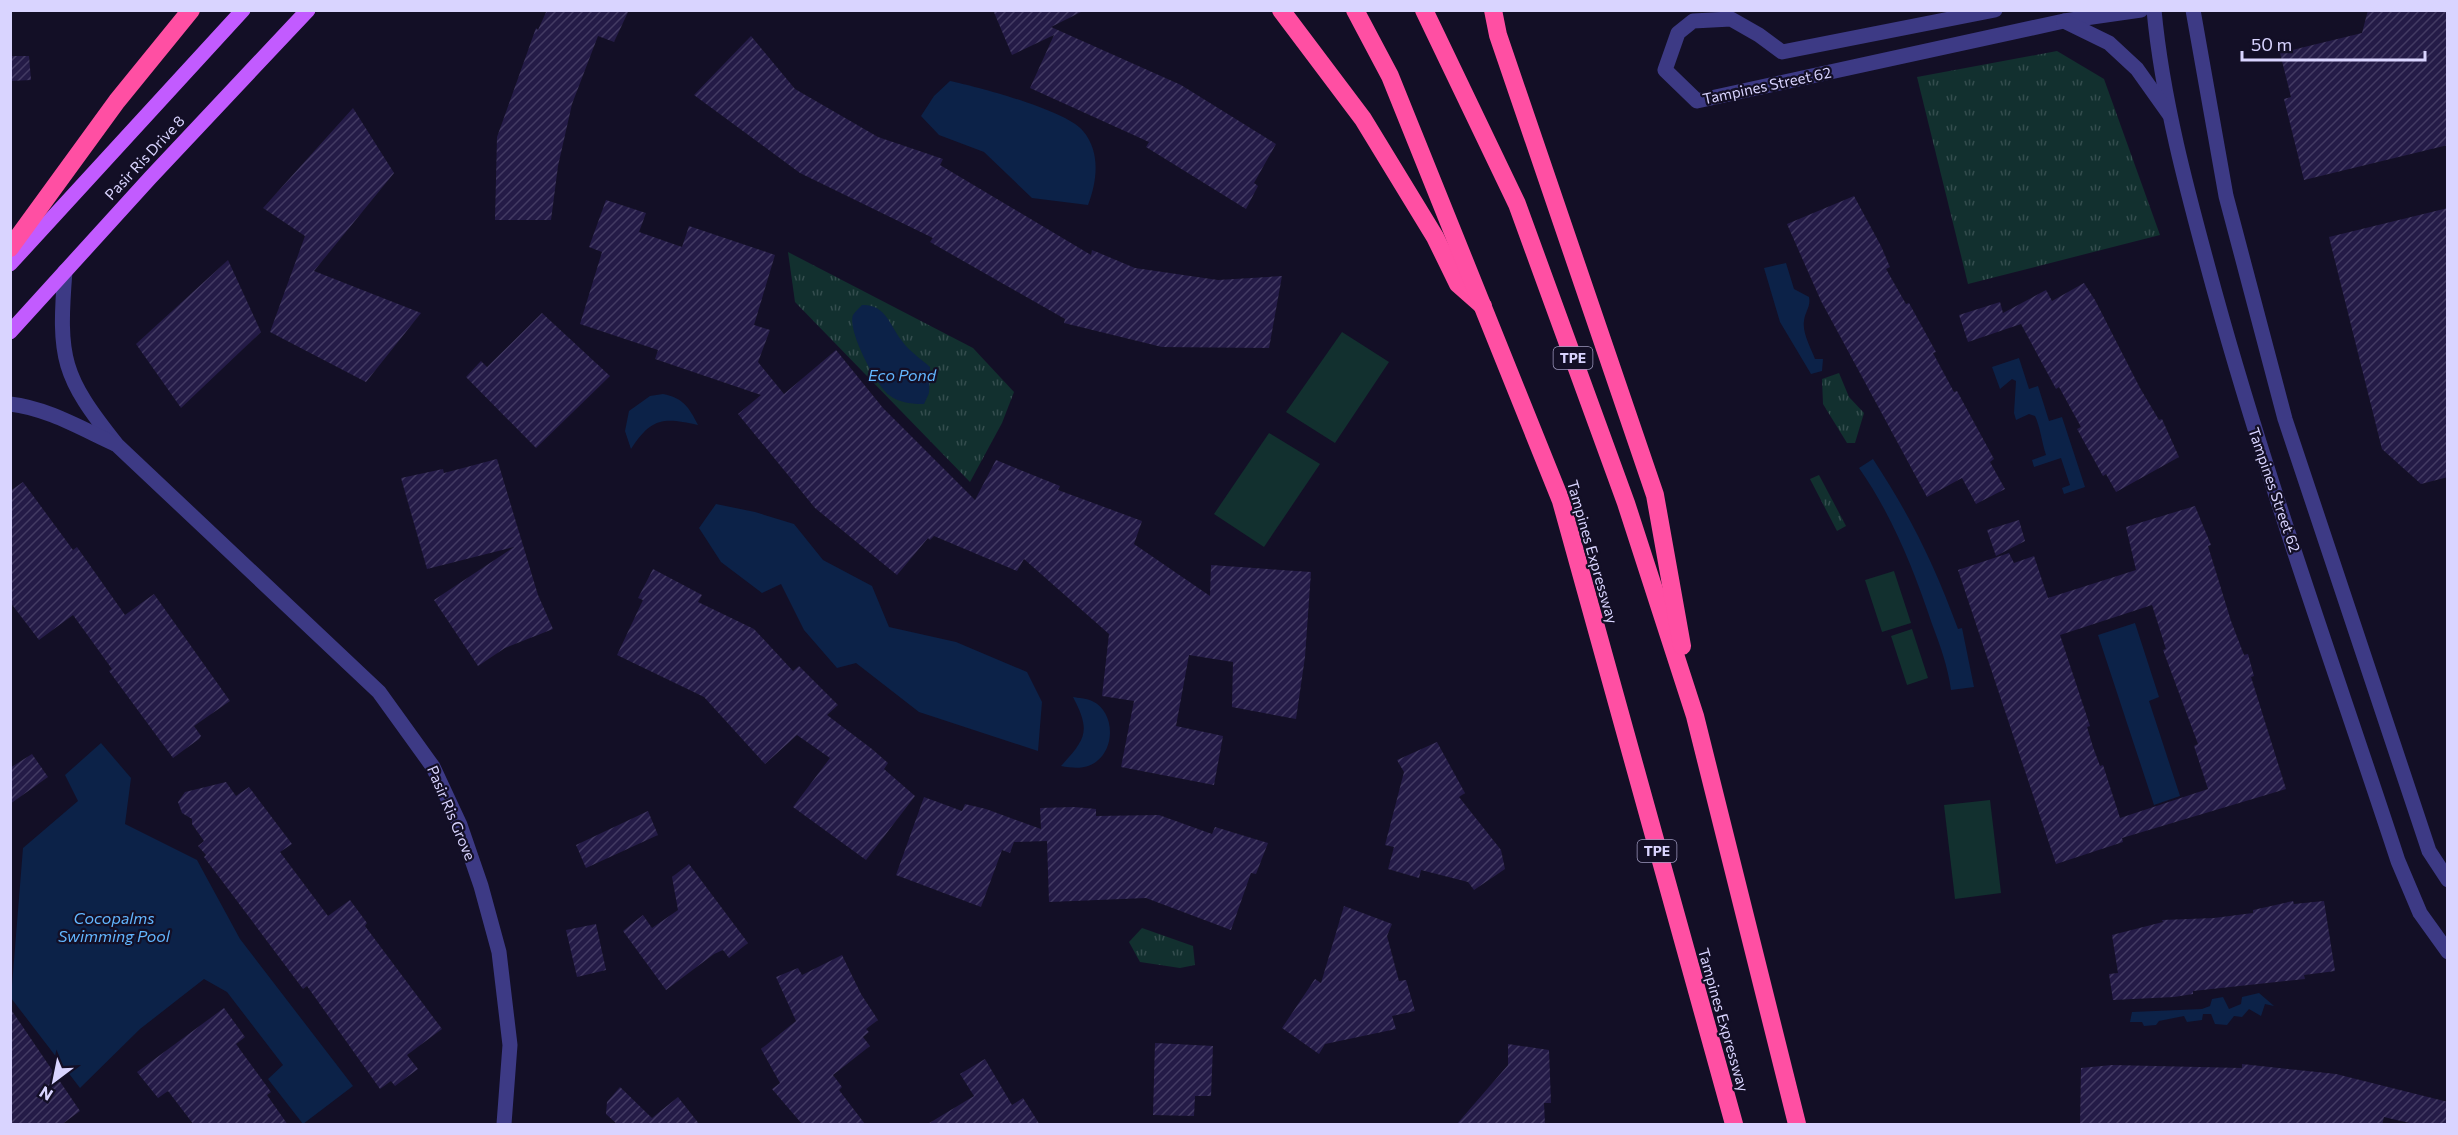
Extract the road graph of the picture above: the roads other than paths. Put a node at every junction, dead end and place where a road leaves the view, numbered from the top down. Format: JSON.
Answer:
{"nodes":[{"id":1,"x":191,"y":10,"type":"edge"},
{"id":2,"x":243,"y":10,"type":"edge"},
{"id":3,"x":308,"y":10,"type":"edge"},
{"id":4,"x":1281,"y":10,"type":"edge"},
{"id":5,"x":1355,"y":10,"type":"edge"},
{"id":6,"x":1424,"y":10,"type":"edge"},
{"id":7,"x":1493,"y":10,"type":"edge"},
{"id":8,"x":1995,"y":10,"type":"edge"},
{"id":9,"x":2141,"y":10,"type":"edge"},
{"id":10,"x":2154,"y":10,"type":"edge"},
{"id":11,"x":2193,"y":10,"type":"edge"},
{"id":12,"x":2064,"y":21,"type":"junction"},
{"id":13,"x":1840,"y":41,"type":"junction"},
{"id":14,"x":1849,"y":69,"type":"junction"},
{"id":15,"x":2171,"y":117,"type":"junction"},
{"id":16,"x":10,"y":248,"type":"edge"},
{"id":17,"x":10,"y":264,"type":"edge"},
{"id":18,"x":65,"y":271,"type":"junction"},
{"id":19,"x":1484,"y":307,"type":"junction"},
{"id":20,"x":10,"y":332,"type":"edge"},
{"id":21,"x":10,"y":404,"type":"edge"},
{"id":22,"x":117,"y":445,"type":"junction"},
{"id":23,"x":1695,"y":716,"type":"junction"},
{"id":24,"x":2448,"y":880,"type":"edge"},
{"id":25,"x":2448,"y":952,"type":"edge"},
{"id":26,"x":504,"y":1125,"type":"edge"},
{"id":27,"x":1733,"y":1125,"type":"edge"},
{"id":28,"x":1797,"y":1125,"type":"edge"}],
"edges":[{"from":1,"to":16,"type":"highway"},
{"from":2,"to":17,"type":"main road","name":"Pasir Ris Drive 8"},
{"from":3,"to":18,"type":"main road","name":"Pasir Ris Drive 8"},
{"from":4,"to":19,"type":"highway"},
{"from":5,"to":19,"type":"highway","name":"Tampines Expressway","number":"TPE"},
{"from":6,"to":23,"type":"highway","number":"TPE"},
{"from":7,"to":23,"type":"highway"},
{"from":8,"to":13,"type":"street","name":"Tampines Street 62"},
{"from":9,"to":12,"type":"street","name":"Tampines Street 62"},
{"from":10,"to":15,"type":"street","name":"Tampines Street 62"},
{"from":11,"to":24,"type":"street"},
{"from":12,"to":14,"type":"street","name":"Tampines Street 62"},
{"from":12,"to":15,"type":"street"},
{"from":13,"to":14,"type":"street"},
{"from":13,"to":14,"type":"street","name":"Tampines Street 62"},
{"from":15,"to":25,"type":"street","name":"Tampines Street 62"},
{"from":18,"to":20,"type":"main road","name":"Pasir Ris Drive 8"},
{"from":18,"to":22,"type":"street","name":"Pasir Ris Grove"},
{"from":19,"to":27,"type":"highway","name":"Tampines Expressway","number":"TPE"},
{"from":21,"to":22,"type":"street","name":"Pasir Ris Grove"},
{"from":22,"to":26,"type":"street","name":"Pasir Ris Grove"},
{"from":23,"to":28,"type":"highway","number":"TPE"}]}
